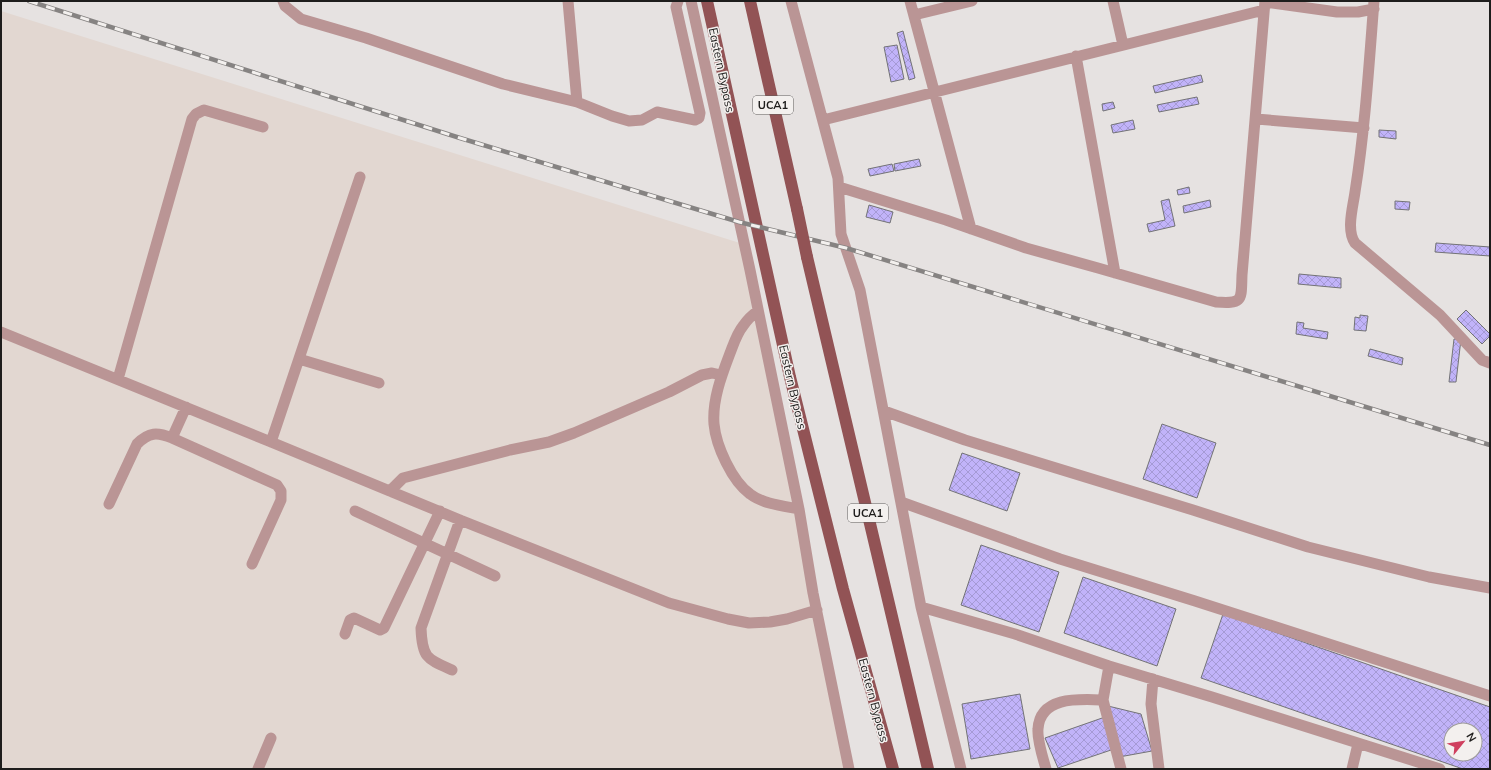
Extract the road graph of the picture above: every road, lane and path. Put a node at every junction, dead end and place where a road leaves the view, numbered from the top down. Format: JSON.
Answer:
{"nodes":[{"id":1,"x":283,"y":1,"type":"edge"},
{"id":2,"x":568,"y":1,"type":"edge"},
{"id":3,"x":678,"y":1,"type":"edge"},
{"id":4,"x":691,"y":1,"type":"edge"},
{"id":5,"x":707,"y":1,"type":"edge"},
{"id":6,"x":750,"y":1,"type":"edge"},
{"id":7,"x":791,"y":1,"type":"edge"},
{"id":8,"x":910,"y":1,"type":"edge"},
{"id":9,"x":972,"y":1,"type":"edge"},
{"id":10,"x":1113,"y":1,"type":"edge"},
{"id":11,"x":1264,"y":4,"type":"edge"},
{"id":12,"x":1374,"y":5,"type":"edge"},
{"id":13,"x":914,"y":16,"type":"junction"},
{"id":14,"x":1122,"y":45,"type":"junction"},
{"id":15,"x":1076,"y":56,"type":"junction"},
{"id":16,"x":934,"y":92,"type":"junction"},
{"id":17,"x":577,"y":102,"type":"junction"},
{"id":18,"x":1256,"y":119,"type":"junction"},
{"id":19,"x":823,"y":120,"type":"junction"},
{"id":20,"x":263,"y":127,"type":"dead end"},
{"id":21,"x":1364,"y":128,"type":"junction"},
{"id":22,"x":360,"y":177,"type":"dead end"},
{"id":23,"x":839,"y":187,"type":"junction"},
{"id":24,"x":971,"y":229,"type":"junction"},
{"id":25,"x":1115,"y":273,"type":"junction"},
{"id":26,"x":758,"y":311,"type":"junction"},
{"id":27,"x":1,"y":332,"type":"edge"},
{"id":28,"x":299,"y":359,"type":"junction"},
{"id":29,"x":1490,"y":363,"type":"edge"},
{"id":30,"x":721,"y":375,"type":"junction"},
{"id":31,"x":118,"y":379,"type":"junction"},
{"id":32,"x":379,"y":384,"type":"dead end"},
{"id":33,"x":186,"y":407,"type":"junction"},
{"id":34,"x":884,"y":411,"type":"junction"},
{"id":35,"x":172,"y":438,"type":"junction"},
{"id":36,"x":271,"y":442,"type":"junction"},
{"id":37,"x":390,"y":491,"type":"junction"},
{"id":38,"x":901,"y":502,"type":"junction"},
{"id":39,"x":109,"y":504,"type":"dead end"},
{"id":40,"x":799,"y":509,"type":"junction"},
{"id":41,"x":355,"y":511,"type":"dead end"},
{"id":42,"x":440,"y":511,"type":"junction"},
{"id":43,"x":460,"y":520,"type":"junction"},
{"id":44,"x":424,"y":544,"type":"junction"},
{"id":45,"x":448,"y":555,"type":"junction"},
{"id":46,"x":252,"y":564,"type":"dead end"},
{"id":47,"x":495,"y":576,"type":"dead end"},
{"id":48,"x":1490,"y":588,"type":"edge"},
{"id":49,"x":921,"y":607,"type":"junction"},
{"id":50,"x":817,"y":610,"type":"junction"},
{"id":51,"x":345,"y":634,"type":"dead end"},
{"id":52,"x":1109,"y":666,"type":"junction"},
{"id":53,"x":452,"y":670,"type":"dead end"},
{"id":54,"x":1153,"y":679,"type":"junction"},
{"id":55,"x":1490,"y":696,"type":"edge"},
{"id":56,"x":1103,"y":700,"type":"junction"},
{"id":57,"x":271,"y":738,"type":"dead end"},
{"id":58,"x":1358,"y":744,"type":"junction"},
{"id":59,"x":258,"y":769,"type":"edge"},
{"id":60,"x":849,"y":769,"type":"edge"},
{"id":61,"x":893,"y":769,"type":"edge"},
{"id":62,"x":928,"y":769,"type":"edge"},
{"id":63,"x":961,"y":769,"type":"edge"},
{"id":64,"x":1046,"y":769,"type":"edge"},
{"id":65,"x":1121,"y":769,"type":"edge"},
{"id":66,"x":1159,"y":769,"type":"edge"},
{"id":67,"x":1352,"y":769,"type":"edge"},
{"id":68,"x":1440,"y":769,"type":"edge"}],
"edges":[{"from":1,"to":17,"type":"street"},
{"from":2,"to":17,"type":"street"},
{"from":3,"to":17,"type":"street"},
{"from":4,"to":26,"type":"street"},
{"from":5,"to":61,"type":"main road","name":"Eastern Bypass"},
{"from":6,"to":62,"type":"main road","number":"UCA1","bridge":true},
{"from":7,"to":19,"type":"street"},
{"from":8,"to":13,"type":"street"},
{"from":9,"to":13,"type":"street"},
{"from":10,"to":14,"type":"street"},
{"from":11,"to":12,"type":"street"},
{"from":11,"to":14,"type":"street"},
{"from":11,"to":18,"type":"street"},
{"from":12,"to":21,"type":"street"},
{"from":13,"to":16,"type":"street"},
{"from":14,"to":15,"type":"street"},
{"from":15,"to":16,"type":"street"},
{"from":15,"to":25,"type":"street"},
{"from":16,"to":19,"type":"street"},
{"from":16,"to":24,"type":"street"},
{"from":18,"to":21,"type":"street"},
{"from":18,"to":25,"type":"street"},
{"from":19,"to":23,"type":"street"},
{"from":20,"to":31,"type":"street"},
{"from":21,"to":29,"type":"street"},
{"from":22,"to":28,"type":"street"},
{"from":23,"to":24,"type":"street"},
{"from":23,"to":34,"type":"street"},
{"from":24,"to":25,"type":"street"},
{"from":26,"to":30,"type":"street"},
{"from":26,"to":40,"type":"street"},
{"from":27,"to":31,"type":"street"},
{"from":28,"to":32,"type":"street"},
{"from":28,"to":36,"type":"street"},
{"from":30,"to":37,"type":"street"},
{"from":30,"to":40,"type":"street"},
{"from":31,"to":33,"type":"street"},
{"from":33,"to":35,"type":"street"},
{"from":33,"to":36,"type":"street"},
{"from":34,"to":38,"type":"street"},
{"from":34,"to":48,"type":"street"},
{"from":35,"to":39,"type":"street"},
{"from":35,"to":46,"type":"street"},
{"from":36,"to":37,"type":"street"},
{"from":37,"to":42,"type":"street"},
{"from":38,"to":49,"type":"street"},
{"from":38,"to":55,"type":"street"},
{"from":40,"to":50,"type":"street"},
{"from":41,"to":44,"type":"street"},
{"from":42,"to":43,"type":"street"},
{"from":42,"to":44,"type":"street"},
{"from":43,"to":45,"type":"street"},
{"from":43,"to":50,"type":"street"},
{"from":44,"to":45,"type":"street"},
{"from":44,"to":51,"type":"street"},
{"from":45,"to":47,"type":"street"},
{"from":45,"to":53,"type":"street"},
{"from":49,"to":52,"type":"street"},
{"from":49,"to":63,"type":"street"},
{"from":50,"to":60,"type":"street"},
{"from":52,"to":54,"type":"street"},
{"from":52,"to":56,"type":"street"},
{"from":54,"to":58,"type":"street"},
{"from":54,"to":66,"type":"street"},
{"from":56,"to":64,"type":"street"},
{"from":56,"to":65,"type":"street"},
{"from":57,"to":59,"type":"street"},
{"from":58,"to":67,"type":"street"},
{"from":58,"to":68,"type":"street"}]}
